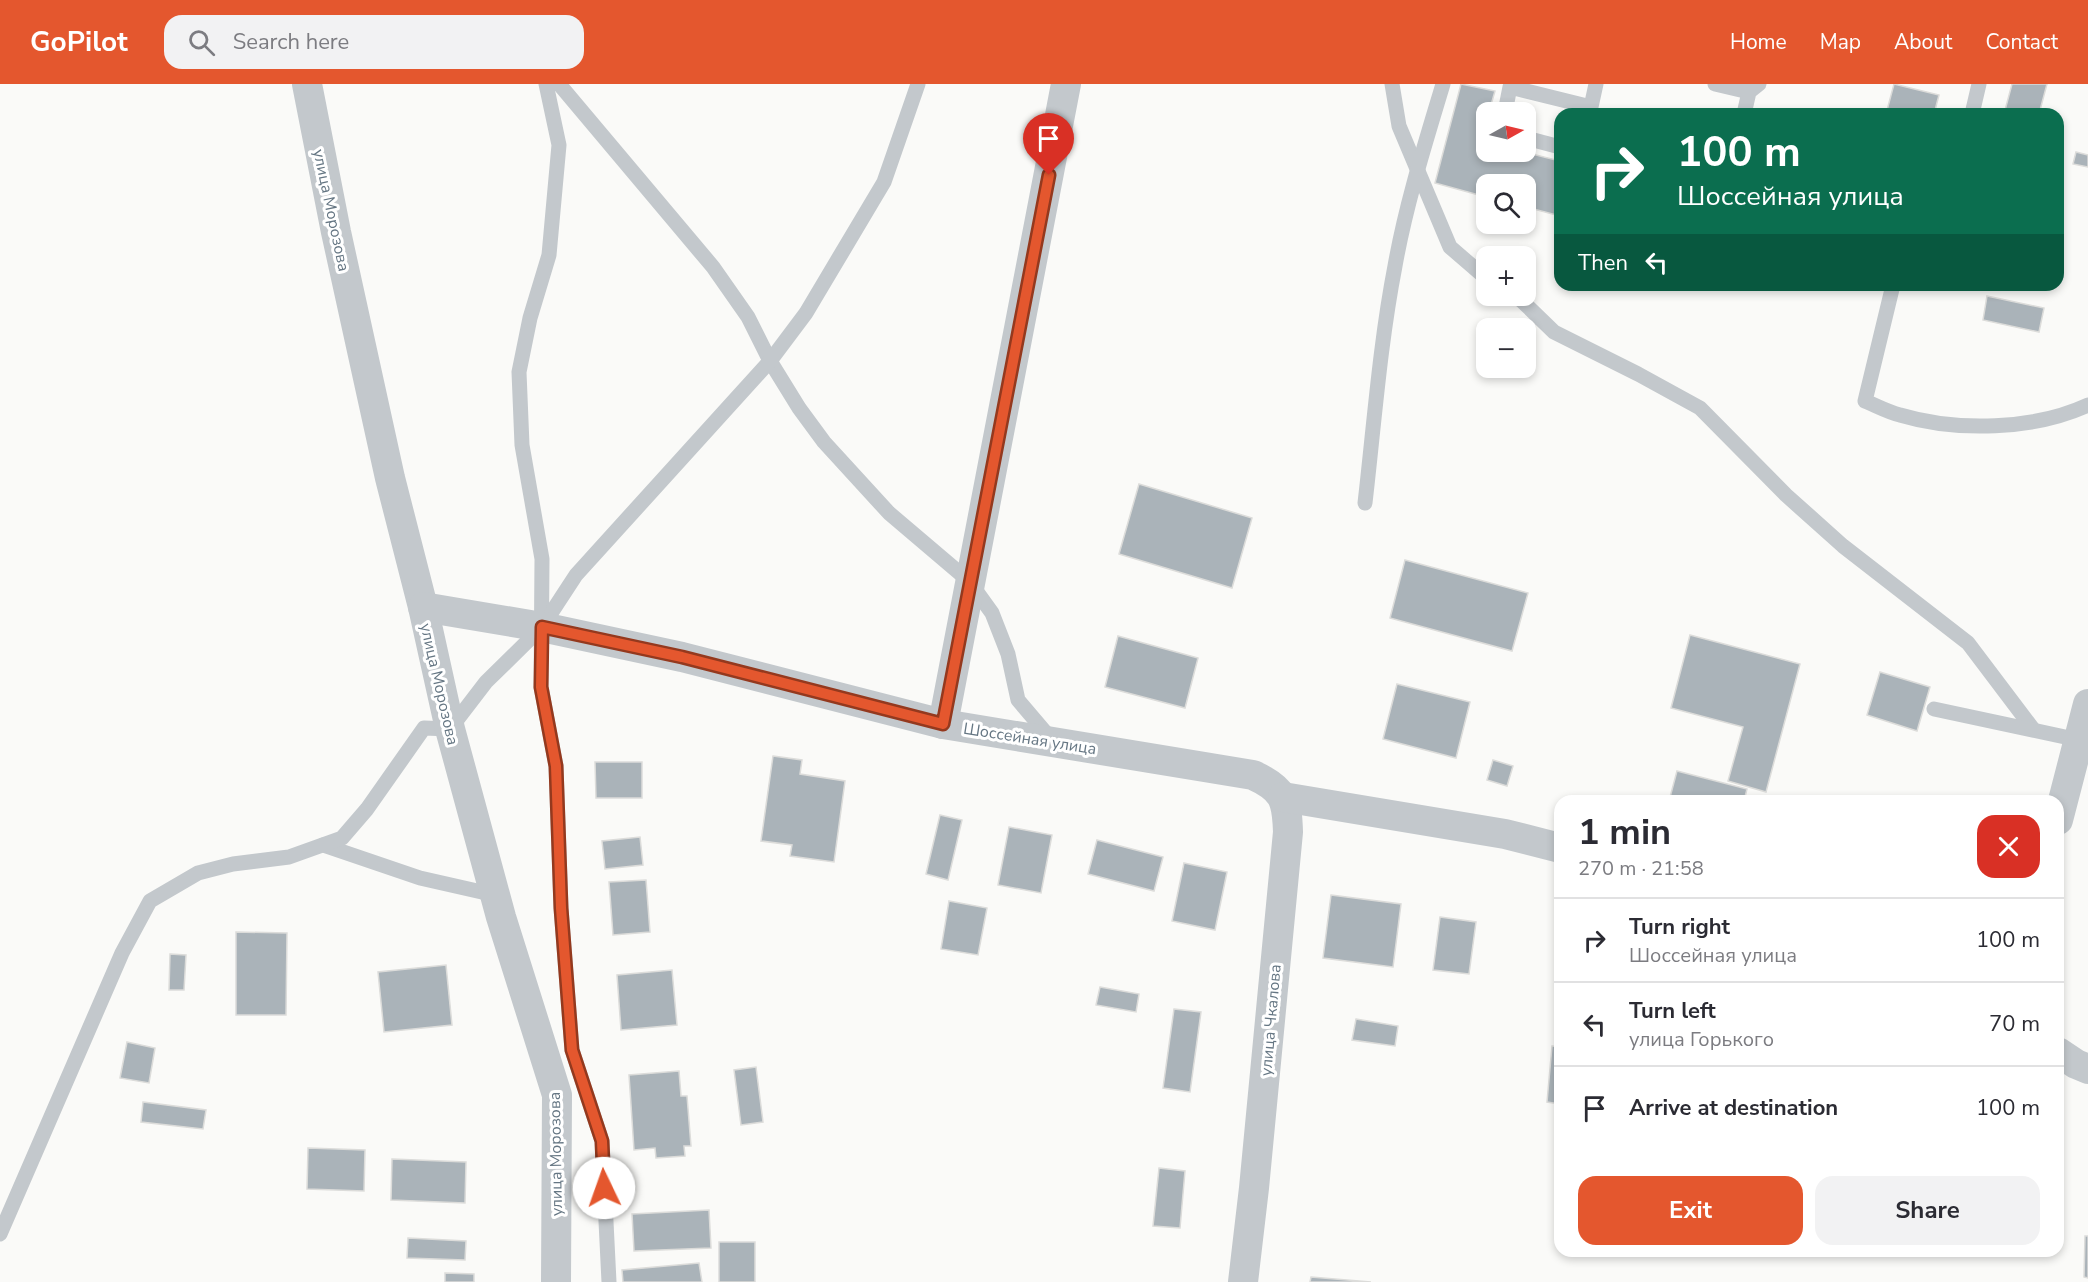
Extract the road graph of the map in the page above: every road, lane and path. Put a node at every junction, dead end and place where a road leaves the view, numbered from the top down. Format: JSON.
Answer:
{"nodes":[{"id":1,"x":307,"y":84,"type":"edge"},
{"id":2,"x":546,"y":84,"type":"edge"},
{"id":3,"x":559,"y":84,"type":"edge"},
{"id":4,"x":918,"y":84,"type":"edge"},
{"id":5,"x":1066,"y":84,"type":"edge"},
{"id":6,"x":1392,"y":84,"type":"edge"},
{"id":7,"x":1443,"y":84,"type":"edge"},
{"id":8,"x":1596,"y":84,"type":"edge"},
{"id":9,"x":1715,"y":84,"type":"edge"},
{"id":10,"x":1979,"y":84,"type":"edge"},
{"id":11,"x":1754,"y":88,"type":"edge"},
{"id":12,"x":1507,"y":102,"type":"edge"},
{"id":13,"x":1746,"y":108,"type":"edge"},
{"id":14,"x":1973,"y":108,"type":"edge"},
{"id":15,"x":1536,"y":141,"type":"edge"},
{"id":16,"x":1554,"y":145,"type":"edge"},
{"id":17,"x":1418,"y":170,"type":"junction"},
{"id":18,"x":1476,"y":269,"type":"edge"},
{"id":19,"x":1892,"y":291,"type":"edge"},
{"id":20,"x":1527,"y":306,"type":"edge"},
{"id":21,"x":770,"y":361,"type":"junction"},
{"id":22,"x":2088,"y":405,"type":"edge"},
{"id":23,"x":1365,"y":503,"type":"dead end"},
{"id":24,"x":969,"y":581,"type":"junction"},
{"id":25,"x":423,"y":607,"type":"junction"},
{"id":26,"x":542,"y":627,"type":"junction"},
{"id":27,"x":2088,"y":704,"type":"edge"},
{"id":28,"x":1935,"y":709,"type":"dead end"},
{"id":29,"x":943,"y":724,"type":"junction"},
{"id":30,"x":450,"y":729,"type":"junction"},
{"id":31,"x":2033,"y":729,"type":"junction"},
{"id":32,"x":2079,"y":740,"type":"junction"},
{"id":33,"x":1053,"y":742,"type":"junction"},
{"id":34,"x":1283,"y":797,"type":"junction"},
{"id":35,"x":2064,"y":797,"type":"edge"},
{"id":36,"x":323,"y":845,"type":"junction"},
{"id":37,"x":1554,"y":846,"type":"edge"},
{"id":38,"x":495,"y":895,"type":"junction"},
{"id":39,"x":2064,"y":1056,"type":"edge"},
{"id":40,"x":2088,"y":1069,"type":"edge"},
{"id":41,"x":0,"y":1234,"type":"edge"},
{"id":42,"x":556,"y":1282,"type":"edge"},
{"id":43,"x":609,"y":1282,"type":"edge"},
{"id":44,"x":1243,"y":1282,"type":"edge"}],
"edges":[{"from":1,"to":25,"type":"street","name":"улица Морозова"},
{"from":2,"to":26,"type":"lane"},
{"from":3,"to":21,"type":"lane"},
{"from":4,"to":21,"type":"lane"},
{"from":5,"to":24,"type":"street"},
{"from":6,"to":17,"type":"lane"},
{"from":7,"to":17,"type":"lane"},
{"from":8,"to":12,"type":"lane"},
{"from":9,"to":11,"type":"lane"},
{"from":10,"to":14,"type":"lane"},
{"from":11,"to":13,"type":"lane"},
{"from":15,"to":16,"type":"lane"},
{"from":17,"to":18,"type":"lane"},
{"from":17,"to":23,"type":"lane"},
{"from":19,"to":22,"type":"lane"},
{"from":20,"to":31,"type":"lane"},
{"from":21,"to":24,"type":"lane"},
{"from":21,"to":26,"type":"lane"},
{"from":24,"to":29,"type":"street"},
{"from":24,"to":33,"type":"lane"},
{"from":25,"to":26,"type":"street","name":"Шоссейная улица"},
{"from":25,"to":30,"type":"street","name":"улица Морозова"},
{"from":26,"to":29,"type":"street","name":"Шоссейная улица"},
{"from":26,"to":30,"type":"lane"},
{"from":26,"to":43,"type":"lane"},
{"from":27,"to":32,"type":"street"},
{"from":28,"to":31,"type":"lane"},
{"from":29,"to":33,"type":"street","name":"Шоссейная улица"},
{"from":30,"to":36,"type":"lane"},
{"from":30,"to":38,"type":"street","name":"улица Морозова"},
{"from":31,"to":32,"type":"lane"},
{"from":32,"to":35,"type":"street"},
{"from":33,"to":34,"type":"street","name":"Шоссейная улица"},
{"from":34,"to":37,"type":"street"},
{"from":34,"to":44,"type":"street","name":"улица Чкалова"},
{"from":36,"to":38,"type":"lane"},
{"from":36,"to":41,"type":"lane"},
{"from":38,"to":42,"type":"street","name":"улица Морозова"},
{"from":39,"to":40,"type":"street"}]}
